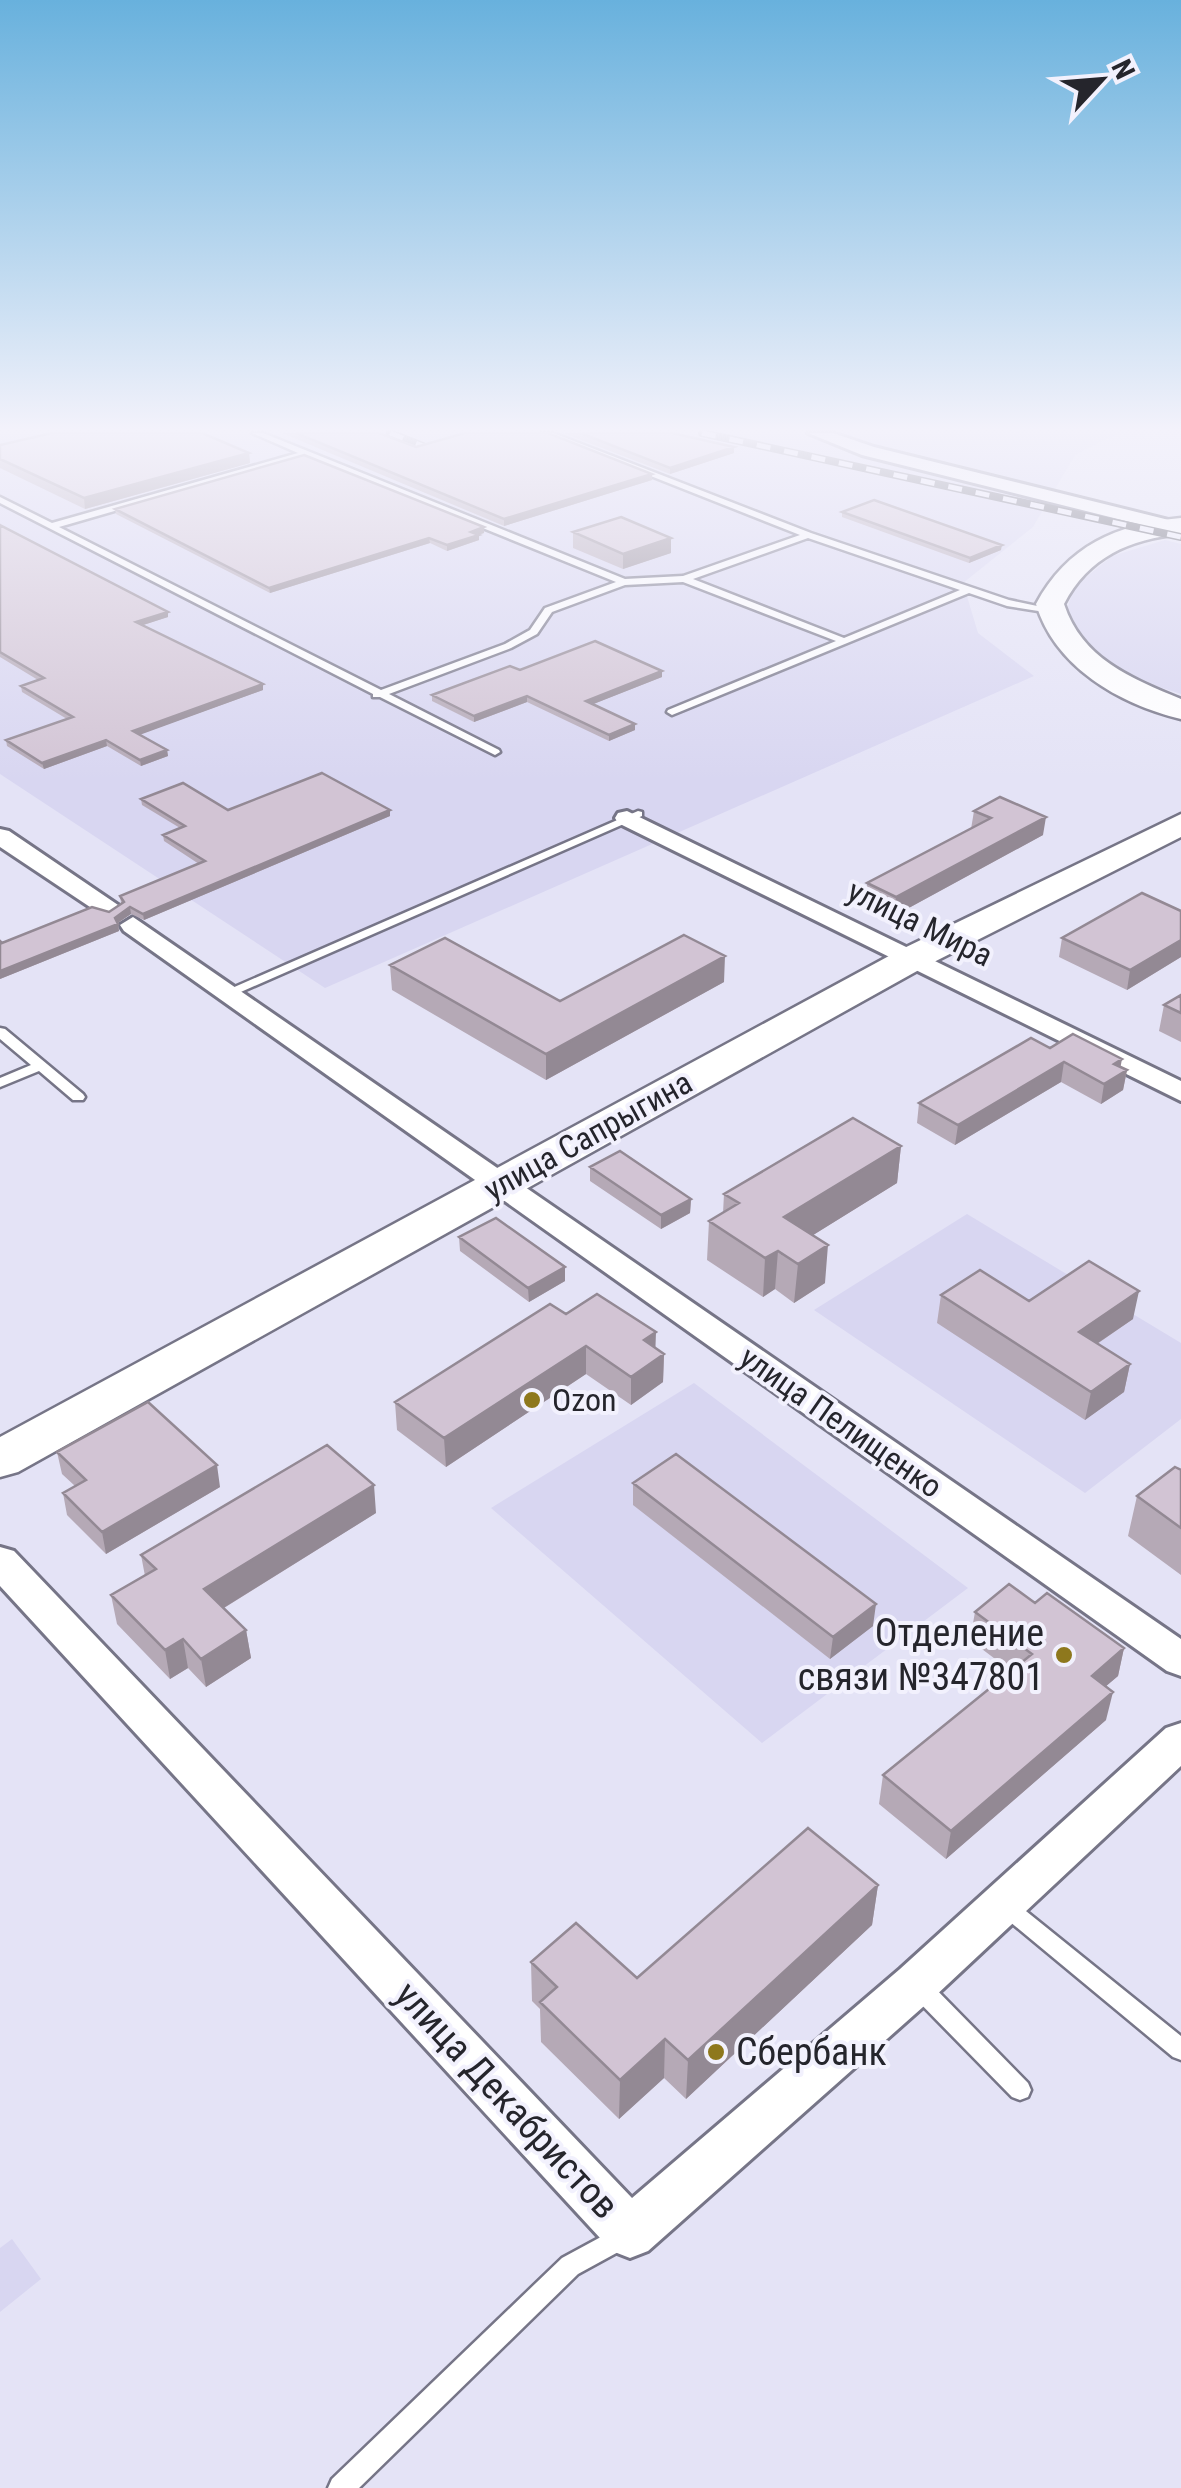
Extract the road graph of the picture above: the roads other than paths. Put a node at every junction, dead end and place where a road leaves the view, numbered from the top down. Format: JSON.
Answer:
{"nodes":[{"id":1,"x":96,"y":549,"type":"edge"},
{"id":2,"x":542,"y":549,"type":"edge"},
{"id":3,"x":768,"y":549,"type":"edge"},
{"id":4,"x":849,"y":549,"type":"edge"},
{"id":5,"x":1100,"y":549,"type":"edge"},
{"id":6,"x":684,"y":579,"type":"junction"},
{"id":7,"x":624,"y":582,"type":"junction"},
{"id":8,"x":968,"y":590,"type":"junction"},
{"id":9,"x":1051,"y":610,"type":"junction"},
{"id":10,"x":844,"y":641,"type":"junction"},
{"id":11,"x":377,"y":695,"type":"junction"},
{"id":12,"x":1181,"y":710,"type":"edge"},
{"id":13,"x":672,"y":712,"type":"dead end"},
{"id":14,"x":495,"y":752,"type":"dead end"},
{"id":15,"x":633,"y":816,"type":"joint"},
{"id":16,"x":1181,"y":824,"type":"edge"},
{"id":17,"x":0,"y":836,"type":"edge"},
{"id":18,"x":108,"y":908,"type":"edge"},
{"id":19,"x":133,"y":925,"type":"dead end"},
{"id":20,"x":913,"y":958,"type":"junction"},
{"id":21,"x":228,"y":992,"type":"junction"},
{"id":22,"x":0,"y":1032,"type":"edge"},
{"id":23,"x":41,"y":1066,"type":"junction"},
{"id":24,"x":0,"y":1083,"type":"edge"},
{"id":25,"x":1181,"y":1092,"type":"edge"},
{"id":26,"x":78,"y":1097,"type":"dead end"},
{"id":27,"x":501,"y":1184,"type":"junction"},
{"id":28,"x":0,"y":1458,"type":"edge"},
{"id":29,"x":0,"y":1561,"type":"edge"},
{"id":30,"x":1181,"y":1660,"type":"edge"},
{"id":31,"x":1181,"y":1740,"type":"edge"},
{"id":32,"x":1004,"y":1905,"type":"junction"},
{"id":33,"x":916,"y":1984,"type":"junction"},
{"id":34,"x":1181,"y":2050,"type":"edge"},
{"id":35,"x":1020,"y":2090,"type":"dead end"},
{"id":36,"x":630,"y":2232,"type":"junction"},
{"id":37,"x":341,"y":2488,"type":"edge"}],
"edges":[{"from":1,"to":11,"type":"lane"},
{"from":2,"to":7,"type":"lane"},
{"from":3,"to":6,"type":"lane"},
{"from":4,"to":8,"type":"lane"},
{"from":5,"to":9,"type":"street"},
{"from":6,"to":7,"type":"lane"},
{"from":6,"to":10,"type":"lane"},
{"from":7,"to":11,"type":"lane"},
{"from":8,"to":9,"type":"lane"},
{"from":8,"to":10,"type":"lane"},
{"from":9,"to":12,"type":"street"},
{"from":10,"to":13,"type":"lane"},
{"from":11,"to":14,"type":"lane"},
{"from":15,"to":20,"type":"street","name":"улица Мира"},
{"from":15,"to":21,"type":"lane"},
{"from":16,"to":20,"type":"street","name":"улица Сапрыгина"},
{"from":17,"to":18,"type":"street"},
{"from":19,"to":21,"type":"street","name":"улица Пелищенко"},
{"from":20,"to":25,"type":"street","name":"улица Мира"},
{"from":20,"to":27,"type":"street","name":"улица Сапрыгина"},
{"from":21,"to":27,"type":"street","name":"улица Пелищенко"},
{"from":22,"to":23,"type":"lane"},
{"from":23,"to":24,"type":"lane"},
{"from":23,"to":26,"type":"lane"},
{"from":27,"to":28,"type":"street","name":"улица Сапрыгина"},
{"from":27,"to":30,"type":"street","name":"улица Пелищенко"},
{"from":29,"to":36,"type":"street","name":"улица Декабристов"},
{"from":31,"to":32,"type":"street","name":"улица Декабристов"},
{"from":32,"to":33,"type":"street","name":"улица Декабристов"},
{"from":32,"to":34,"type":"lane"},
{"from":33,"to":35,"type":"lane"},
{"from":33,"to":36,"type":"street","name":"улица Декабристов"},
{"from":36,"to":37,"type":"lane"}]}
